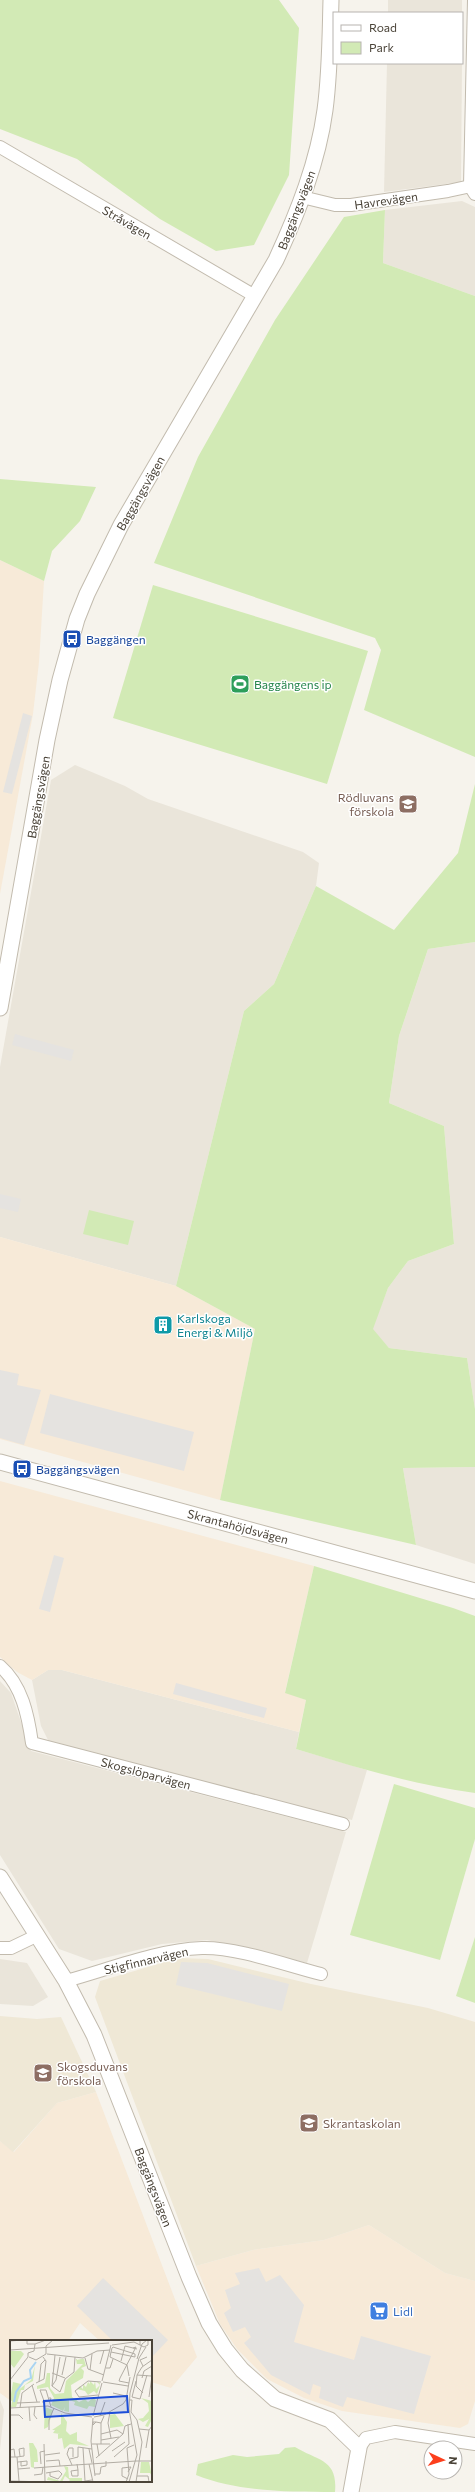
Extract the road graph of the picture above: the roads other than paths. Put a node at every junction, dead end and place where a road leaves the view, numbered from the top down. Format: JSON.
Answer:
{"nodes":[{"id":1,"x":331,"y":0,"type":"edge"},
{"id":2,"x":474,"y":0,"type":"edge"},
{"id":3,"x":474,"y":20,"type":"edge"},
{"id":4,"x":0,"y":147,"type":"edge"},
{"id":5,"x":473,"y":188,"type":"edge"},
{"id":6,"x":302,"y":197,"type":"junction"},
{"id":7,"x":255,"y":296,"type":"junction"},
{"id":8,"x":0,"y":1008,"type":"edge"},
{"id":9,"x":0,"y":1462,"type":"edge"},
{"id":10,"x":475,"y":1591,"type":"edge"},
{"id":11,"x":0,"y":1666,"type":"edge"},
{"id":12,"x":343,"y":1824,"type":"dead end"},
{"id":13,"x":0,"y":1877,"type":"edge"},
{"id":14,"x":38,"y":1935,"type":"junction"},
{"id":15,"x":0,"y":1948,"type":"edge"},
{"id":16,"x":321,"y":1974,"type":"dead end"},
{"id":17,"x":66,"y":1981,"type":"junction"},
{"id":18,"x":475,"y":2444,"type":"edge"},
{"id":19,"x":359,"y":2448,"type":"junction"},
{"id":20,"x":351,"y":2492,"type":"edge"}],
"edges":[{"from":1,"to":6,"type":"street","name":"Baggängsvägen"},
{"from":2,"to":3,"type":"street"},
{"from":3,"to":5,"type":"street"},
{"from":4,"to":7,"type":"street","name":"Stråvägen"},
{"from":5,"to":6,"type":"street","name":"Havrevägen"},
{"from":6,"to":7,"type":"street","name":"Baggängsvägen"},
{"from":7,"to":8,"type":"street","name":"Baggängsvägen"},
{"from":9,"to":10,"type":"street","name":"Skrantahöjdsvägen"},
{"from":11,"to":12,"type":"street","name":"Skogslöparvägen"},
{"from":13,"to":14,"type":"street","name":"Baggängsvägen"},
{"from":14,"to":15,"type":"street"},
{"from":14,"to":17,"type":"street","name":"Baggängsvägen"},
{"from":16,"to":17,"type":"street","name":"Stigfinnarvägen"},
{"from":17,"to":19,"type":"street","name":"Baggängsvägen"},
{"from":18,"to":19,"type":"street"},
{"from":19,"to":20,"type":"street"}]}
